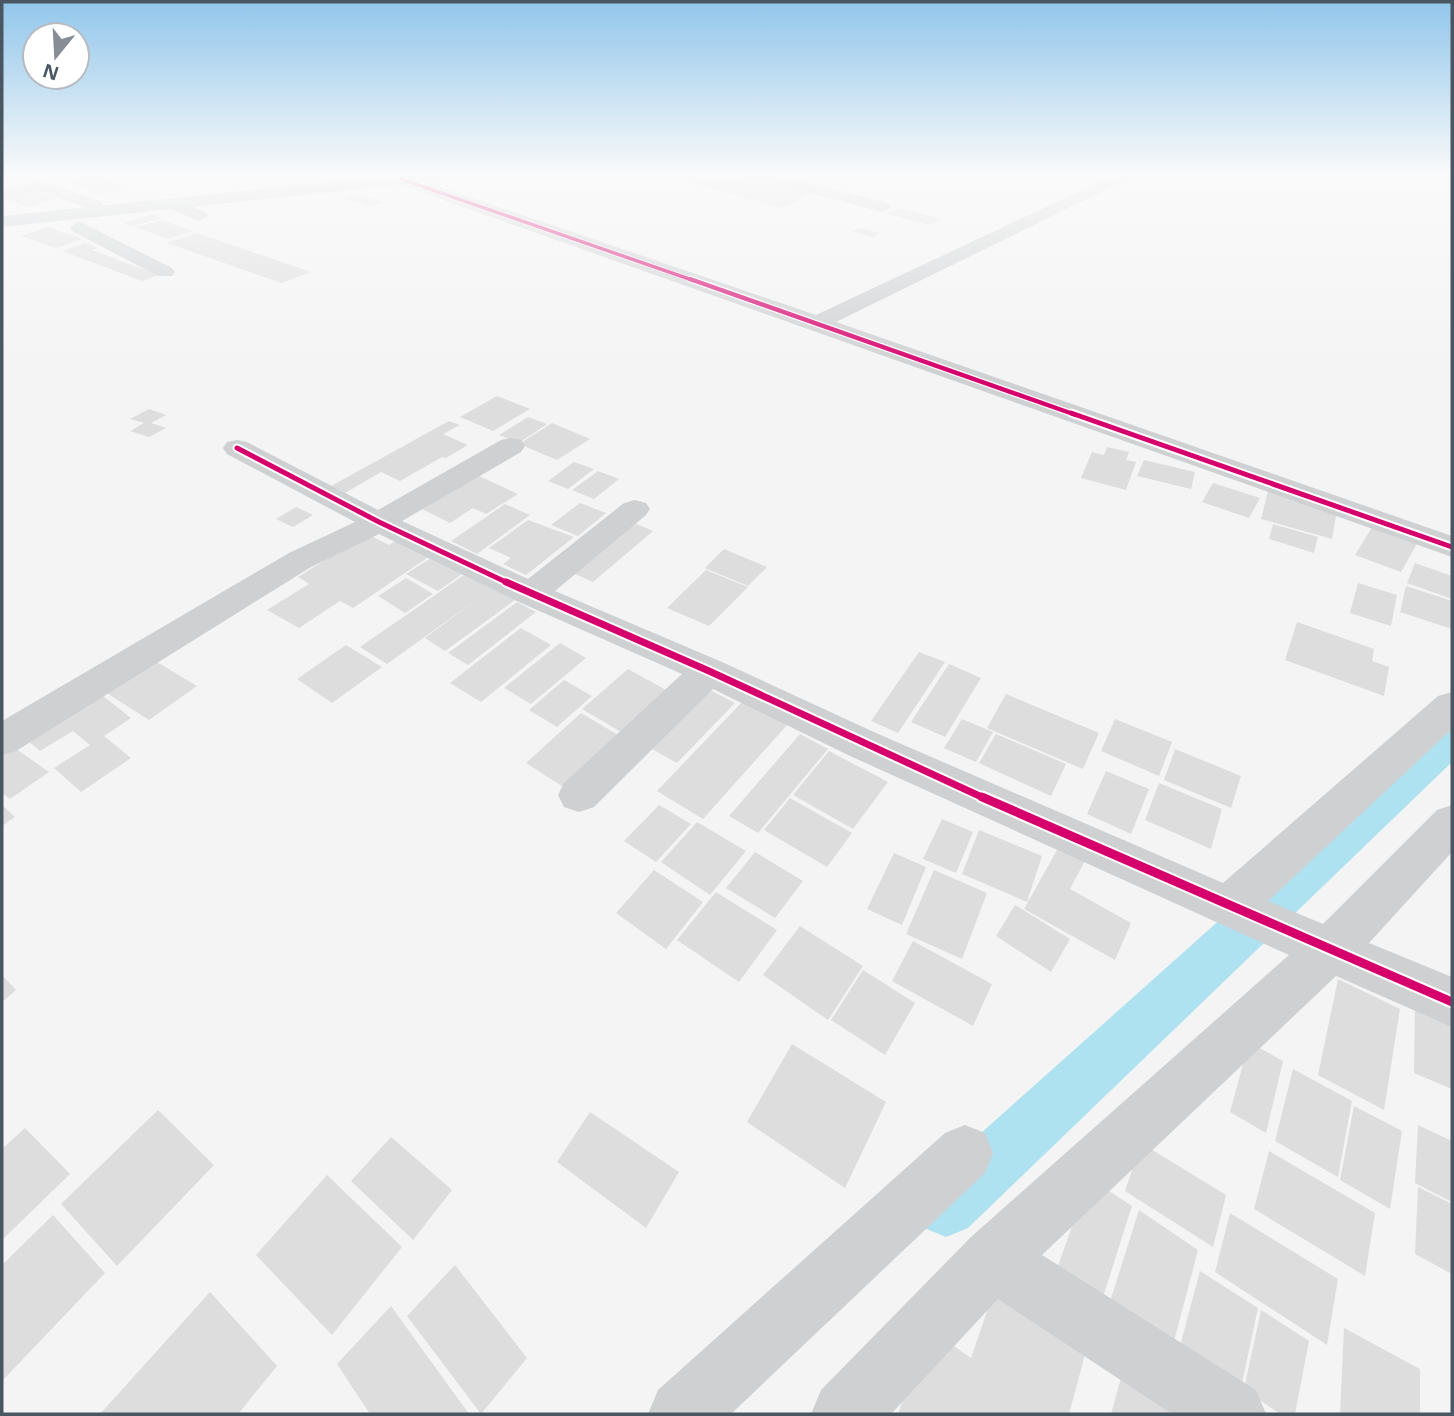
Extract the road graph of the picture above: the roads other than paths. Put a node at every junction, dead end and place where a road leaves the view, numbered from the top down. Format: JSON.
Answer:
{"nodes":[{"id":1,"x":104,"y":240,"type":"edge"},
{"id":2,"x":580,"y":240,"type":"edge"},
{"id":3,"x":991,"y":240,"type":"edge"},
{"id":4,"x":165,"y":272,"type":"dead end"},
{"id":5,"x":817,"y":323,"type":"junction"},
{"id":6,"x":511,"y":446,"type":"dead end"},
{"id":7,"x":237,"y":448,"type":"dead end"},
{"id":8,"x":635,"y":509,"type":"dead end"},
{"id":9,"x":379,"y":522,"type":"junction"},
{"id":10,"x":1452,"y":547,"type":"edge"},
{"id":11,"x":531,"y":594,"type":"junction"},
{"id":12,"x":709,"y":671,"type":"junction"},
{"id":13,"x":1452,"y":706,"type":"edge"},
{"id":14,"x":2,"y":740,"type":"edge"},
{"id":15,"x":579,"y":796,"type":"dead end"},
{"id":16,"x":1452,"y":823,"type":"edge"},
{"id":17,"x":1235,"y":910,"type":"junction"},
{"id":18,"x":1321,"y":947,"type":"junction"},
{"id":19,"x":1452,"y":1002,"type":"edge"},
{"id":20,"x":965,"y":1153,"type":"dead end"},
{"id":21,"x":993,"y":1259,"type":"junction"},
{"id":22,"x":682,"y":1414,"type":"edge"},
{"id":23,"x":845,"y":1414,"type":"edge"},
{"id":24,"x":1232,"y":1414,"type":"edge"}],
"edges":[{"from":1,"to":4,"type":"street"},
{"from":2,"to":5,"type":"street"},
{"from":3,"to":5,"type":"street"},
{"from":5,"to":10,"type":"street"},
{"from":6,"to":9,"type":"street"},
{"from":7,"to":9,"type":"street"},
{"from":8,"to":11,"type":"street"},
{"from":9,"to":11,"type":"street"},
{"from":9,"to":14,"type":"street"},
{"from":11,"to":12,"type":"street"},
{"from":12,"to":15,"type":"street"},
{"from":12,"to":17,"type":"street"},
{"from":13,"to":17,"type":"street"},
{"from":16,"to":18,"type":"street"},
{"from":17,"to":18,"type":"street"},
{"from":18,"to":19,"type":"street"},
{"from":18,"to":21,"type":"street"},
{"from":20,"to":22,"type":"street"},
{"from":21,"to":23,"type":"street"},
{"from":21,"to":24,"type":"street"}]}
